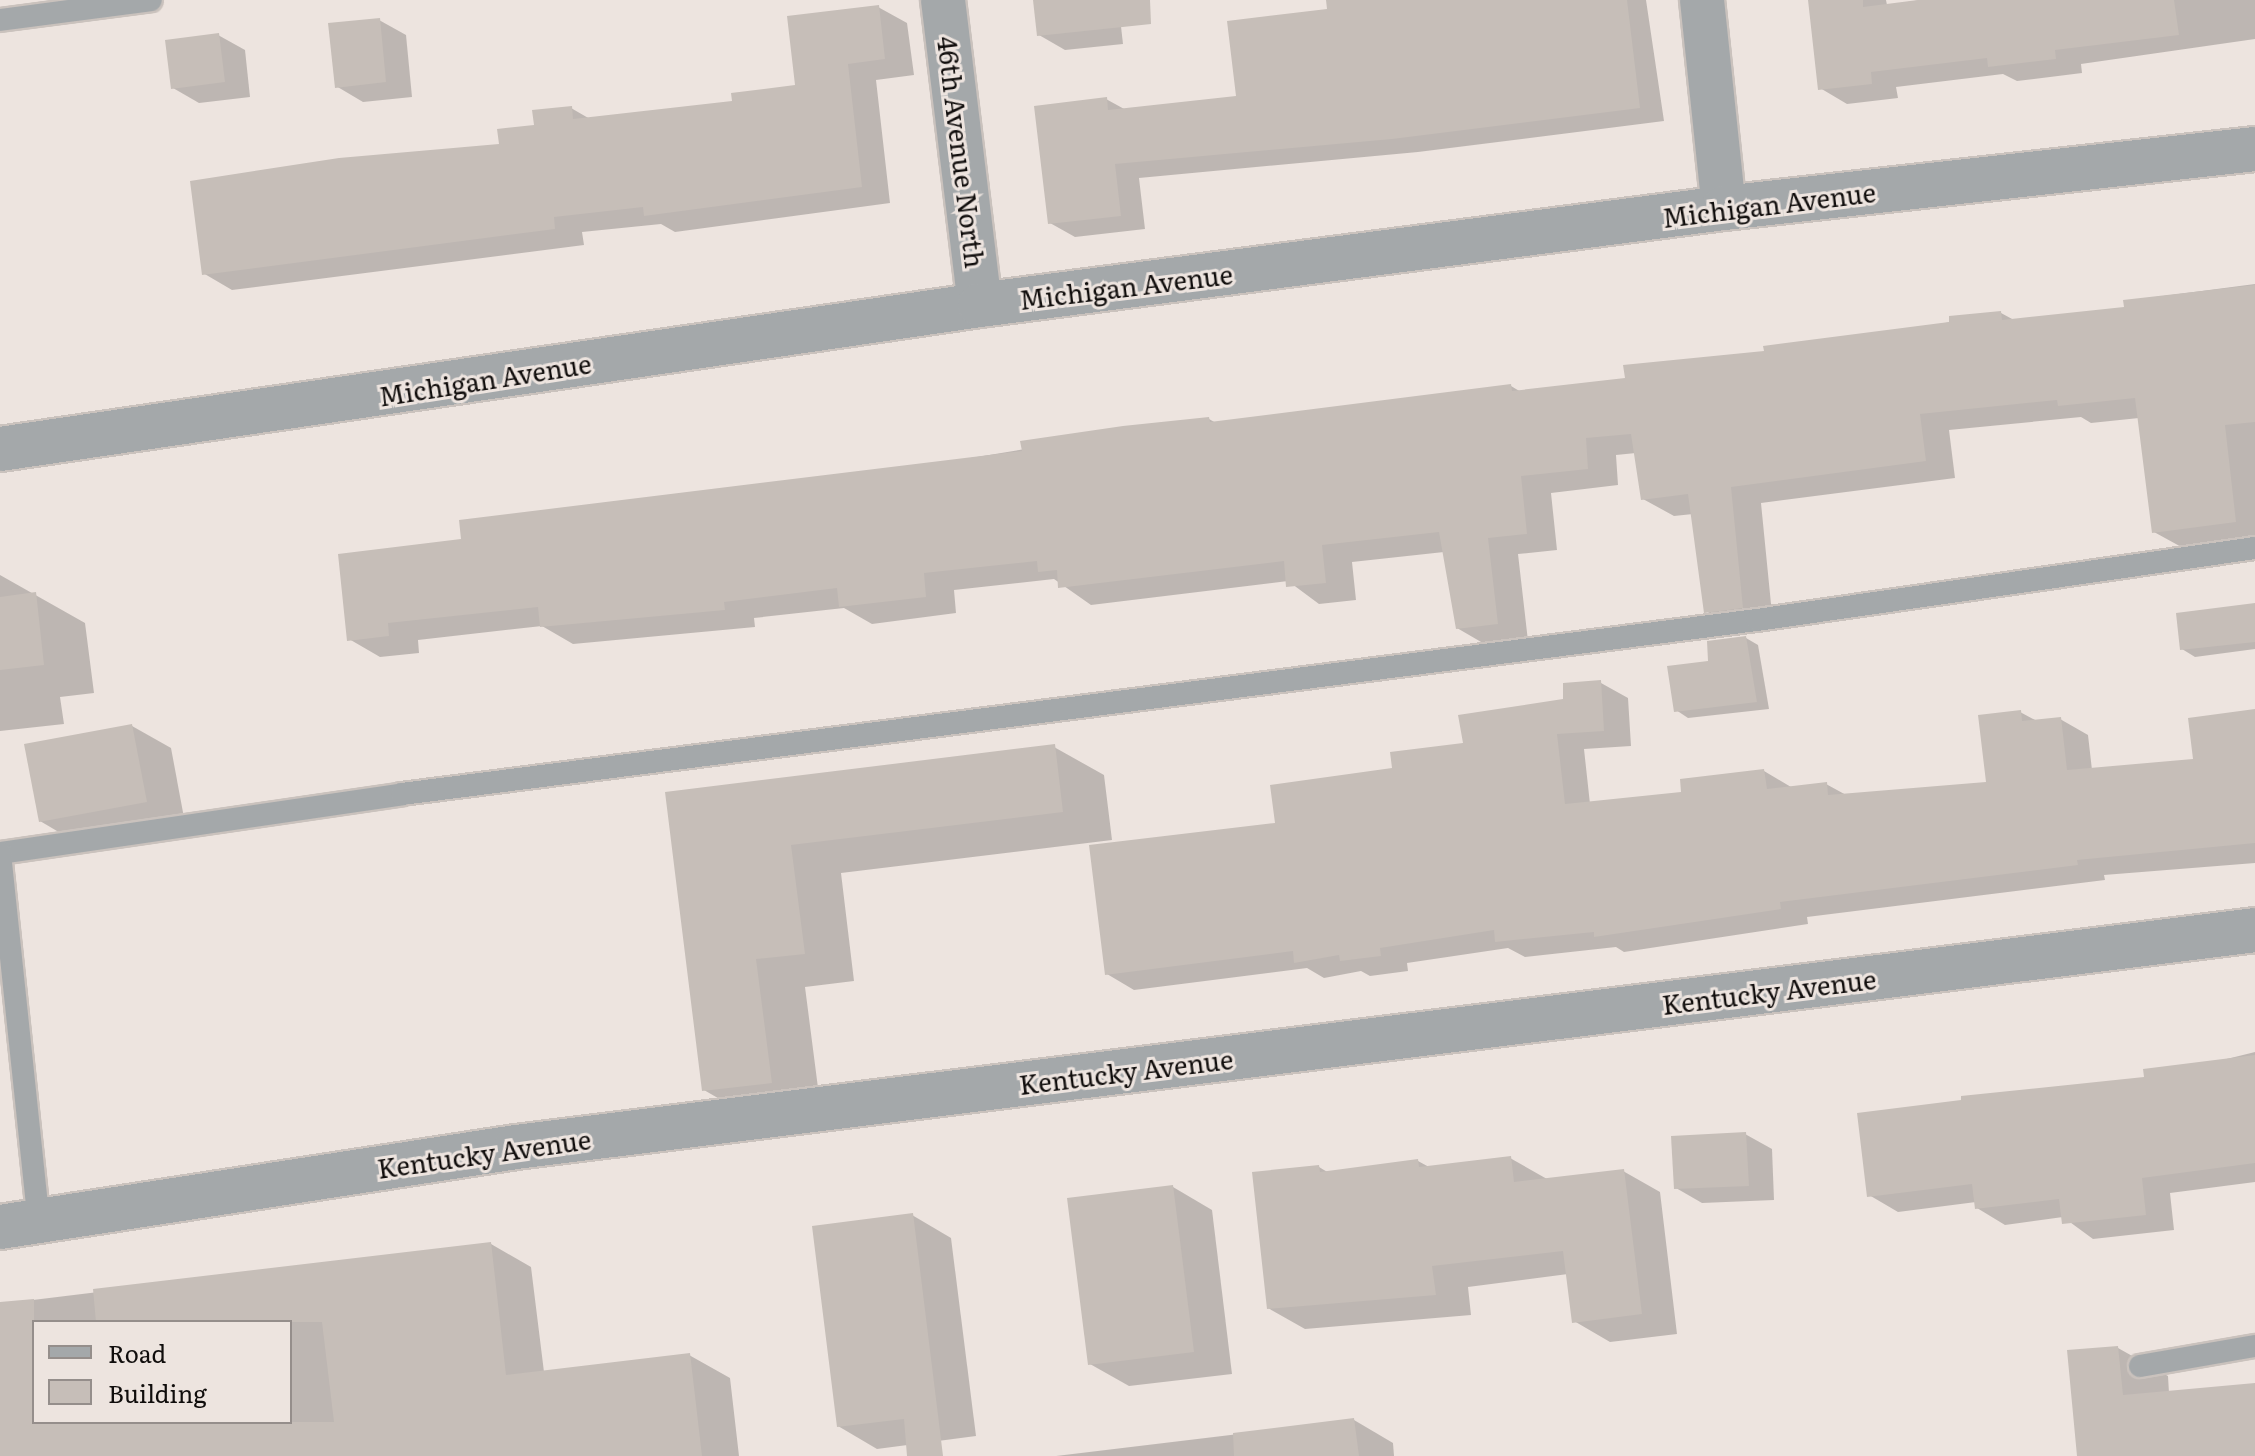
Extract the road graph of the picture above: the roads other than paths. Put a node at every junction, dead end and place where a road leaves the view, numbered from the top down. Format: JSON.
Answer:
{"nodes":[{"id":1,"x":151,"y":0,"type":"edge"},
{"id":2,"x":943,"y":0,"type":"edge"},
{"id":3,"x":1702,"y":0,"type":"edge"},
{"id":4,"x":0,"y":20,"type":"edge"},
{"id":5,"x":2255,"y":149,"type":"edge"},
{"id":6,"x":1724,"y":208,"type":"junction"},
{"id":7,"x":980,"y":305,"type":"junction"},
{"id":8,"x":0,"y":449,"type":"edge"},
{"id":9,"x":2255,"y":548,"type":"edge"},
{"id":10,"x":0,"y":853,"type":"edge"},
{"id":11,"x":2255,"y":930,"type":"edge"},
{"id":12,"x":5,"y":947,"type":"edge"},
{"id":13,"x":20,"y":1224,"type":"edge"},
{"id":14,"x":2255,"y":1346,"type":"edge"},
{"id":15,"x":2140,"y":1366,"type":"dead end"}],
"edges":[{"from":1,"to":4,"type":"lane"},
{"from":2,"to":7,"type":"street","name":"46th Avenue North"},
{"from":3,"to":6,"type":"street"},
{"from":5,"to":6,"type":"street","name":"Michigan Avenue"},
{"from":6,"to":7,"type":"street","name":"Michigan Avenue"},
{"from":7,"to":8,"type":"street","name":"Michigan Avenue"},
{"from":9,"to":10,"type":"lane"},
{"from":10,"to":12,"type":"lane"},
{"from":11,"to":13,"type":"street","name":"Kentucky Avenue"},
{"from":12,"to":13,"type":"lane"},
{"from":14,"to":15,"type":"lane"}]}
